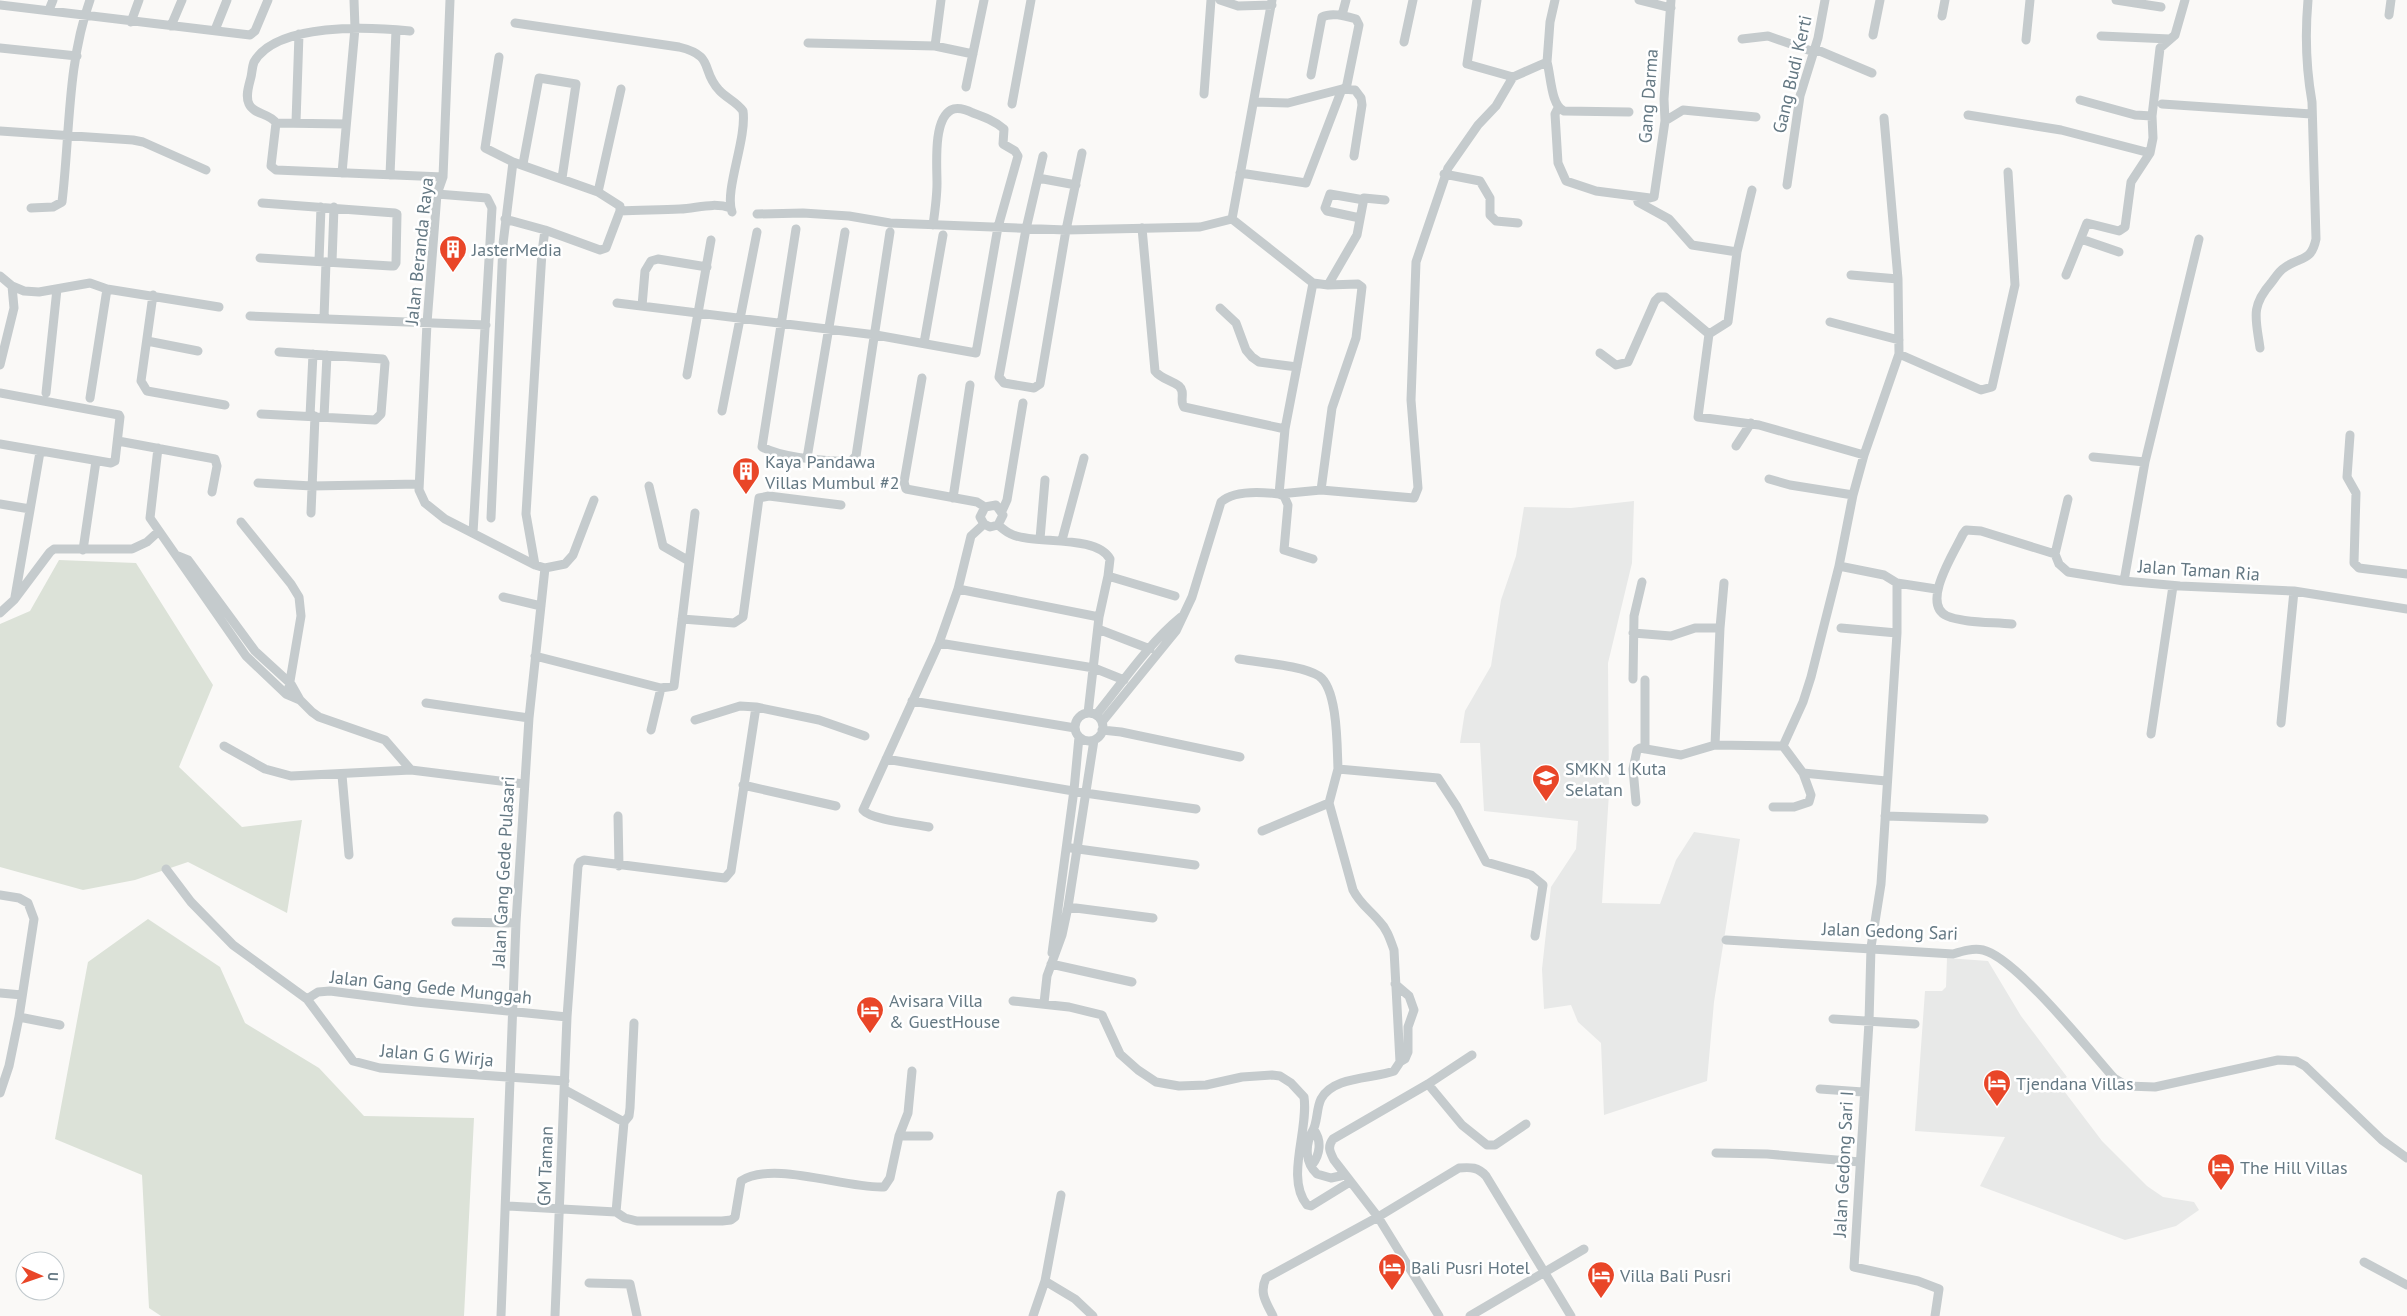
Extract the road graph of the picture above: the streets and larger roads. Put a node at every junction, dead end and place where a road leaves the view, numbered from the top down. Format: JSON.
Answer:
{"nodes":[{"id":1,"x":53,"y":0,"type":"edge"},
{"id":2,"x":90,"y":0,"type":"edge"},
{"id":3,"x":139,"y":0,"type":"edge"},
{"id":4,"x":182,"y":0,"type":"edge"},
{"id":5,"x":227,"y":0,"type":"edge"},
{"id":6,"x":268,"y":0,"type":"edge"},
{"id":7,"x":354,"y":0,"type":"edge"},
{"id":8,"x":450,"y":0,"type":"edge"},
{"id":9,"x":941,"y":0,"type":"edge"},
{"id":10,"x":984,"y":0,"type":"edge"},
{"id":11,"x":1031,"y":0,"type":"edge"},
{"id":12,"x":1211,"y":0,"type":"edge"},
{"id":13,"x":1220,"y":0,"type":"edge"},
{"id":14,"x":1346,"y":0,"type":"edge"},
{"id":15,"x":1413,"y":0,"type":"edge"},
{"id":16,"x":1477,"y":0,"type":"edge"},
{"id":17,"x":1555,"y":0,"type":"edge"},
{"id":18,"x":1638,"y":0,"type":"edge"},
{"id":19,"x":1825,"y":0,"type":"edge"},
{"id":20,"x":1880,"y":0,"type":"edge"},
{"id":21,"x":1945,"y":0,"type":"edge"},
{"id":22,"x":2030,"y":0,"type":"edge"},
{"id":23,"x":2118,"y":0,"type":"edge"},
{"id":24,"x":2185,"y":0,"type":"edge"},
{"id":25,"x":2308,"y":0,"type":"edge"},
{"id":26,"x":2391,"y":0,"type":"edge"},
{"id":27,"x":1272,"y":2,"type":"edge"},
{"id":28,"x":6,"y":3,"type":"edge"},
{"id":29,"x":1671,"y":4,"type":"edge"},
{"id":30,"x":2161,"y":7,"type":"dead end"},
{"id":31,"x":49,"y":10,"type":"junction"},
{"id":32,"x":85,"y":15,"type":"junction"},
{"id":33,"x":2389,"y":15,"type":"dead end"},
{"id":34,"x":1342,"y":16,"type":"junction"},
{"id":35,"x":1942,"y":16,"type":"dead end"},
{"id":36,"x":131,"y":22,"type":"junction"},
{"id":37,"x":515,"y":23,"type":"dead end"},
{"id":38,"x":171,"y":26,"type":"junction"},
{"id":39,"x":355,"y":28,"type":"junction"},
{"id":40,"x":215,"y":30,"type":"junction"},
{"id":41,"x":396,"y":30,"type":"junction"},
{"id":42,"x":410,"y":31,"type":"dead end"},
{"id":43,"x":299,"y":34,"type":"junction"},
{"id":44,"x":1873,"y":35,"type":"dead end"},
{"id":45,"x":2101,"y":36,"type":"dead end"},
{"id":46,"x":1742,"y":39,"type":"dead end"},
{"id":47,"x":2170,"y":39,"type":"junction"},
{"id":48,"x":2026,"y":40,"type":"dead end"},
{"id":49,"x":1404,"y":42,"type":"dead end"},
{"id":50,"x":808,"y":43,"type":"dead end"},
{"id":51,"x":935,"y":46,"type":"junction"},
{"id":52,"x":0,"y":48,"type":"edge"},
{"id":53,"x":1814,"y":50,"type":"junction"},
{"id":54,"x":973,"y":54,"type":"junction"},
{"id":55,"x":77,"y":56,"type":"junction"},
{"id":56,"x":498,"y":57,"type":"dead end"},
{"id":57,"x":1547,"y":62,"type":"junction"},
{"id":58,"x":1872,"y":73,"type":"dead end"},
{"id":59,"x":1311,"y":75,"type":"dead end"},
{"id":60,"x":1513,"y":77,"type":"junction"},
{"id":61,"x":966,"y":87,"type":"dead end"},
{"id":62,"x":621,"y":89,"type":"dead end"},
{"id":63,"x":1344,"y":89,"type":"junction"},
{"id":64,"x":1204,"y":94,"type":"dead end"},
{"id":65,"x":2080,"y":100,"type":"dead end"},
{"id":66,"x":1254,"y":102,"type":"junction"},
{"id":67,"x":1012,"y":104,"type":"dead end"},
{"id":68,"x":2162,"y":104,"type":"dead end"},
{"id":69,"x":1558,"y":108,"type":"junction"},
{"id":70,"x":1629,"y":112,"type":"dead end"},
{"id":71,"x":2312,"y":114,"type":"junction"},
{"id":72,"x":1968,"y":115,"type":"dead end"},
{"id":73,"x":2152,"y":116,"type":"junction"},
{"id":74,"x":1756,"y":117,"type":"dead end"},
{"id":75,"x":1884,"y":118,"type":"dead end"},
{"id":76,"x":1665,"y":121,"type":"junction"},
{"id":77,"x":296,"y":122,"type":"junction"},
{"id":78,"x":276,"y":123,"type":"junction"},
{"id":79,"x":346,"y":124,"type":"junction"},
{"id":80,"x":0,"y":131,"type":"edge"},
{"id":81,"x":67,"y":136,"type":"junction"},
{"id":82,"x":1082,"y":153,"type":"dead end"},
{"id":83,"x":2150,"y":153,"type":"junction"},
{"id":84,"x":1043,"y":156,"type":"dead end"},
{"id":85,"x":1354,"y":156,"type":"dead end"},
{"id":86,"x":513,"y":162,"type":"junction"},
{"id":87,"x":523,"y":164,"type":"junction"},
{"id":88,"x":206,"y":170,"type":"dead end"},
{"id":89,"x":2008,"y":172,"type":"dead end"},
{"id":90,"x":342,"y":173,"type":"junction"},
{"id":91,"x":1240,"y":173,"type":"junction"},
{"id":92,"x":1444,"y":174,"type":"junction"},
{"id":93,"x":390,"y":175,"type":"junction"},
{"id":94,"x":443,"y":178,"type":"junction"},
{"id":95,"x":562,"y":178,"type":"junction"},
{"id":96,"x":1038,"y":178,"type":"junction"},
{"id":97,"x":1076,"y":185,"type":"junction"},
{"id":98,"x":1787,"y":185,"type":"dead end"},
{"id":99,"x":1752,"y":190,"type":"dead end"},
{"id":100,"x":598,"y":192,"type":"junction"},
{"id":101,"x":437,"y":194,"type":"junction"},
{"id":102,"x":1637,"y":197,"type":"junction"},
{"id":103,"x":1364,"y":200,"type":"junction"},
{"id":104,"x":1385,"y":200,"type":"dead end"},
{"id":105,"x":262,"y":203,"type":"dead end"},
{"id":106,"x":321,"y":207,"type":"junction"},
{"id":107,"x":334,"y":207,"type":"junction"},
{"id":108,"x":31,"y":208,"type":"dead end"},
{"id":109,"x":620,"y":211,"type":"junction"},
{"id":110,"x":757,"y":214,"type":"dead end"},
{"id":111,"x":1232,"y":218,"type":"junction"},
{"id":112,"x":1360,"y":218,"type":"junction"},
{"id":113,"x":504,"y":219,"type":"junction"},
{"id":114,"x":1518,"y":223,"type":"dead end"},
{"id":115,"x":934,"y":225,"type":"junction"},
{"id":116,"x":998,"y":227,"type":"junction"},
{"id":117,"x":1142,"y":228,"type":"junction"},
{"id":118,"x":796,"y":229,"type":"dead end"},
{"id":119,"x":1026,"y":229,"type":"junction"},
{"id":120,"x":546,"y":230,"type":"junction"},
{"id":121,"x":1066,"y":230,"type":"junction"},
{"id":122,"x":757,"y":232,"type":"dead end"},
{"id":123,"x":845,"y":232,"type":"dead end"},
{"id":124,"x":890,"y":232,"type":"dead end"},
{"id":125,"x":943,"y":235,"type":"dead end"},
{"id":126,"x":2081,"y":239,"type":"junction"},
{"id":127,"x":2199,"y":239,"type":"dead end"},
{"id":128,"x":711,"y":240,"type":"dead end"},
{"id":129,"x":1737,"y":252,"type":"junction"},
{"id":130,"x":2119,"y":252,"type":"dead end"},
{"id":131,"x":260,"y":258,"type":"dead end"},
{"id":132,"x":326,"y":262,"type":"junction"},
{"id":133,"x":707,"y":267,"type":"junction"},
{"id":134,"x":1851,"y":275,"type":"dead end"},
{"id":135,"x":2066,"y":275,"type":"dead end"},
{"id":136,"x":0,"y":276,"type":"edge"},
{"id":137,"x":1898,"y":279,"type":"junction"},
{"id":138,"x":1313,"y":282,"type":"junction"},
{"id":139,"x":1328,"y":285,"type":"junction"},
{"id":140,"x":12,"y":286,"type":"junction"},
{"id":141,"x":58,"y":289,"type":"junction"},
{"id":142,"x":107,"y":289,"type":"junction"},
{"id":143,"x":153,"y":295,"type":"junction"},
{"id":144,"x":617,"y":303,"type":"dead end"},
{"id":145,"x":642,"y":306,"type":"junction"},
{"id":146,"x":219,"y":307,"type":"dead end"},
{"id":147,"x":1220,"y":308,"type":"dead end"},
{"id":148,"x":698,"y":313,"type":"junction"},
{"id":149,"x":250,"y":316,"type":"dead end"},
{"id":150,"x":324,"y":318,"type":"junction"},
{"id":151,"x":741,"y":319,"type":"junction"},
{"id":152,"x":1830,"y":322,"type":"dead end"},
{"id":153,"x":427,"y":323,"type":"junction"},
{"id":154,"x":782,"y":323,"type":"junction"},
{"id":155,"x":486,"y":325,"type":"junction"},
{"id":156,"x":828,"y":329,"type":"junction"},
{"id":157,"x":1709,"y":334,"type":"junction"},
{"id":158,"x":876,"y":335,"type":"junction"},
{"id":159,"x":1899,"y":340,"type":"junction"},
{"id":160,"x":146,"y":341,"type":"junction"},
{"id":161,"x":924,"y":343,"type":"junction"},
{"id":162,"x":2260,"y":348,"type":"dead end"},
{"id":163,"x":198,"y":351,"type":"dead end"},
{"id":164,"x":279,"y":352,"type":"dead end"},
{"id":165,"x":1600,"y":353,"type":"dead end"},
{"id":166,"x":312,"y":354,"type":"junction"},
{"id":167,"x":1899,"y":354,"type":"junction"},
{"id":168,"x":327,"y":355,"type":"junction"},
{"id":169,"x":0,"y":365,"type":"edge"},
{"id":170,"x":1297,"y":367,"type":"junction"},
{"id":171,"x":687,"y":375,"type":"dead end"},
{"id":172,"x":922,"y":378,"type":"dead end"},
{"id":173,"x":970,"y":385,"type":"dead end"},
{"id":174,"x":0,"y":393,"type":"edge"},
{"id":175,"x":46,"y":393,"type":"dead end"},
{"id":176,"x":90,"y":398,"type":"dead end"},
{"id":177,"x":1023,"y":403,"type":"dead end"},
{"id":178,"x":225,"y":405,"type":"dead end"},
{"id":179,"x":722,"y":411,"type":"dead end"},
{"id":180,"x":261,"y":414,"type":"dead end"},
{"id":181,"x":316,"y":416,"type":"junction"},
{"id":182,"x":1752,"y":423,"type":"junction"},
{"id":183,"x":1285,"y":429,"type":"junction"},
{"id":184,"x":2350,"y":435,"type":"dead end"},
{"id":185,"x":118,"y":441,"type":"junction"},
{"id":186,"x":0,"y":444,"type":"edge"},
{"id":187,"x":1736,"y":446,"type":"dead end"},
{"id":188,"x":158,"y":448,"type":"junction"},
{"id":189,"x":40,"y":452,"type":"junction"},
{"id":190,"x":1864,"y":455,"type":"junction"},
{"id":191,"x":2094,"y":457,"type":"dead end"},
{"id":192,"x":807,"y":458,"type":"junction"},
{"id":193,"x":1084,"y":458,"type":"dead end"},
{"id":194,"x":96,"y":461,"type":"junction"},
{"id":195,"x":2146,"y":462,"type":"junction"},
{"id":196,"x":1769,"y":479,"type":"dead end"},
{"id":197,"x":1045,"y":480,"type":"dead end"},
{"id":198,"x":258,"y":483,"type":"dead end"},
{"id":199,"x":419,"y":484,"type":"junction"},
{"id":200,"x":312,"y":486,"type":"junction"},
{"id":201,"x":648,"y":486,"type":"dead end"},
{"id":202,"x":1321,"y":490,"type":"junction"},
{"id":203,"x":212,"y":492,"type":"dead end"},
{"id":204,"x":1279,"y":494,"type":"junction"},
{"id":205,"x":1853,"y":495,"type":"junction"},
{"id":206,"x":954,"y":498,"type":"junction"},
{"id":207,"x":2068,"y":499,"type":"dead end"},
{"id":208,"x":594,"y":500,"type":"dead end"},
{"id":209,"x":0,"y":504,"type":"edge"},
{"id":210,"x":841,"y":505,"type":"dead end"},
{"id":211,"x":985,"y":506,"type":"junction"},
{"id":212,"x":30,"y":509,"type":"junction"},
{"id":213,"x":1002,"y":511,"type":"junction"},
{"id":214,"x":311,"y":513,"type":"dead end"},
{"id":215,"x":695,"y":513,"type":"dead end"},
{"id":216,"x":491,"y":518,"type":"dead end"},
{"id":217,"x":242,"y":522,"type":"dead end"},
{"id":218,"x":984,"y":524,"type":"junction"},
{"id":219,"x":998,"y":525,"type":"junction"},
{"id":220,"x":159,"y":531,"type":"junction"},
{"id":221,"x":473,"y":533,"type":"junction"},
{"id":222,"x":1040,"y":539,"type":"junction"},
{"id":223,"x":1062,"y":540,"type":"junction"},
{"id":224,"x":83,"y":550,"type":"junction"},
{"id":225,"x":2055,"y":554,"type":"junction"},
{"id":226,"x":178,"y":556,"type":"junction"},
{"id":227,"x":1313,"y":558,"type":"dead end"},
{"id":228,"x":689,"y":561,"type":"junction"},
{"id":229,"x":535,"y":565,"type":"junction"},
{"id":230,"x":1839,"y":566,"type":"junction"},
{"id":231,"x":544,"y":568,"type":"junction"},
{"id":232,"x":2407,"y":574,"type":"edge"},
{"id":233,"x":1108,"y":576,"type":"junction"},
{"id":234,"x":2124,"y":581,"type":"junction"},
{"id":235,"x":1642,"y":582,"type":"dead end"},
{"id":236,"x":1724,"y":582,"type":"dead end"},
{"id":237,"x":1897,"y":583,"type":"junction"},
{"id":238,"x":2173,"y":586,"type":"junction"},
{"id":239,"x":958,"y":589,"type":"junction"},
{"id":240,"x":1936,"y":589,"type":"junction"},
{"id":241,"x":2294,"y":591,"type":"junction"},
{"id":242,"x":1175,"y":596,"type":"dead end"},
{"id":243,"x":503,"y":597,"type":"dead end"},
{"id":244,"x":14,"y":600,"type":"junction"},
{"id":245,"x":541,"y":606,"type":"junction"},
{"id":246,"x":2407,"y":609,"type":"edge"},
{"id":247,"x":0,"y":613,"type":"edge"},
{"id":248,"x":1184,"y":615,"type":"junction"},
{"id":249,"x":1100,"y":617,"type":"junction"},
{"id":250,"x":682,"y":618,"type":"junction"},
{"id":251,"x":2012,"y":624,"type":"dead end"},
{"id":252,"x":1720,"y":628,"type":"junction"},
{"id":253,"x":1841,"y":628,"type":"dead end"},
{"id":254,"x":1098,"y":629,"type":"junction"},
{"id":255,"x":1633,"y":633,"type":"junction"},
{"id":256,"x":1897,"y":633,"type":"junction"},
{"id":257,"x":940,"y":642,"type":"junction"},
{"id":258,"x":1150,"y":649,"type":"junction"},
{"id":259,"x":535,"y":656,"type":"junction"},
{"id":260,"x":1239,"y":659,"type":"dead end"},
{"id":261,"x":1094,"y":668,"type":"junction"},
{"id":262,"x":1633,"y":679,"type":"dead end"},
{"id":263,"x":1124,"y":680,"type":"junction"},
{"id":264,"x":1646,"y":680,"type":"dead end"},
{"id":265,"x":291,"y":684,"type":"junction"},
{"id":266,"x":661,"y":688,"type":"junction"},
{"id":267,"x":286,"y":694,"type":"junction"},
{"id":268,"x":300,"y":700,"type":"junction"},
{"id":269,"x":912,"y":701,"type":"junction"},
{"id":270,"x":426,"y":703,"type":"dead end"},
{"id":271,"x":756,"y":707,"type":"junction"},
{"id":272,"x":529,"y":718,"type":"junction"},
{"id":273,"x":695,"y":720,"type":"dead end"},
{"id":274,"x":1097,"y":720,"type":"junction"},
{"id":275,"x":2281,"y":723,"type":"dead end"},
{"id":276,"x":1075,"y":728,"type":"junction"},
{"id":277,"x":651,"y":730,"type":"dead end"},
{"id":278,"x":2151,"y":734,"type":"dead end"},
{"id":279,"x":865,"y":736,"type":"dead end"},
{"id":280,"x":1079,"y":737,"type":"junction"},
{"id":281,"x":1094,"y":740,"type":"junction"},
{"id":282,"x":1715,"y":745,"type":"junction"},
{"id":283,"x":224,"y":746,"type":"dead end"},
{"id":284,"x":1783,"y":746,"type":"junction"},
{"id":285,"x":1645,"y":749,"type":"junction"},
{"id":286,"x":1240,"y":757,"type":"dead end"},
{"id":287,"x":886,"y":759,"type":"junction"},
{"id":288,"x":1338,"y":769,"type":"junction"},
{"id":289,"x":411,"y":770,"type":"junction"},
{"id":290,"x":1803,"y":773,"type":"junction"},
{"id":291,"x":342,"y":775,"type":"junction"},
{"id":292,"x":1886,"y":780,"type":"junction"},
{"id":293,"x":524,"y":784,"type":"junction"},
{"id":294,"x":743,"y":785,"type":"junction"},
{"id":295,"x":1074,"y":790,"type":"junction"},
{"id":296,"x":1085,"y":793,"type":"junction"},
{"id":297,"x":1636,"y":802,"type":"dead end"},
{"id":298,"x":1329,"y":803,"type":"junction"},
{"id":299,"x":836,"y":806,"type":"dead end"},
{"id":300,"x":1773,"y":807,"type":"dead end"},
{"id":301,"x":1196,"y":808,"type":"dead end"},
{"id":302,"x":618,"y":816,"type":"dead end"},
{"id":303,"x":1885,"y":816,"type":"junction"},
{"id":304,"x":1984,"y":819,"type":"dead end"},
{"id":305,"x":929,"y":826,"type":"dead end"},
{"id":306,"x":1262,"y":831,"type":"dead end"},
{"id":307,"x":1072,"y":848,"type":"junction"},
{"id":308,"x":348,"y":855,"type":"dead end"},
{"id":309,"x":1194,"y":865,"type":"dead end"},
{"id":310,"x":618,"y":866,"type":"junction"},
{"id":311,"x":166,"y":869,"type":"dead end"},
{"id":312,"x":0,"y":894,"type":"edge"},
{"id":313,"x":1068,"y":907,"type":"junction"},
{"id":314,"x":1153,"y":918,"type":"dead end"},
{"id":315,"x":456,"y":922,"type":"dead end"},
{"id":316,"x":516,"y":923,"type":"junction"},
{"id":317,"x":1535,"y":936,"type":"dead end"},
{"id":318,"x":1726,"y":940,"type":"dead end"},
{"id":319,"x":1871,"y":947,"type":"junction"},
{"id":320,"x":1051,"y":964,"type":"junction"},
{"id":321,"x":1132,"y":982,"type":"dead end"},
{"id":322,"x":1395,"y":984,"type":"junction"},
{"id":323,"x":0,"y":993,"type":"edge"},
{"id":324,"x":22,"y":995,"type":"junction"},
{"id":325,"x":308,"y":999,"type":"junction"},
{"id":326,"x":1013,"y":1001,"type":"dead end"},
{"id":327,"x":1044,"y":1003,"type":"junction"},
{"id":328,"x":512,"y":1012,"type":"junction"},
{"id":329,"x":19,"y":1017,"type":"junction"},
{"id":330,"x":567,"y":1017,"type":"junction"},
{"id":331,"x":1833,"y":1019,"type":"dead end"},
{"id":332,"x":1869,"y":1022,"type":"junction"},
{"id":333,"x":634,"y":1023,"type":"dead end"},
{"id":334,"x":1915,"y":1024,"type":"dead end"},
{"id":335,"x":60,"y":1025,"type":"dead end"},
{"id":336,"x":1472,"y":1055,"type":"dead end"},
{"id":337,"x":1400,"y":1062,"type":"junction"},
{"id":338,"x":912,"y":1071,"type":"dead end"},
{"id":339,"x":510,"y":1077,"type":"junction"},
{"id":340,"x":1428,"y":1084,"type":"junction"},
{"id":341,"x":565,"y":1085,"type":"junction"},
{"id":342,"x":1820,"y":1089,"type":"dead end"},
{"id":343,"x":1864,"y":1092,"type":"junction"},
{"id":344,"x":0,"y":1093,"type":"edge"},
{"id":345,"x":624,"y":1122,"type":"junction"},
{"id":346,"x":1526,"y":1124,"type":"dead end"},
{"id":347,"x":898,"y":1136,"type":"junction"},
{"id":348,"x":929,"y":1136,"type":"dead end"},
{"id":349,"x":1716,"y":1153,"type":"dead end"},
{"id":350,"x":2407,"y":1158,"type":"edge"},
{"id":351,"x":1860,"y":1162,"type":"junction"},
{"id":352,"x":1348,"y":1179,"type":"junction"},
{"id":353,"x":1061,"y":1194,"type":"dead end"},
{"id":354,"x":506,"y":1206,"type":"junction"},
{"id":355,"x":560,"y":1208,"type":"junction"},
{"id":356,"x":616,"y":1212,"type":"junction"},
{"id":357,"x":1378,"y":1217,"type":"junction"},
{"id":358,"x":1584,"y":1249,"type":"dead end"},
{"id":359,"x":2364,"y":1262,"type":"dead end"},
{"id":360,"x":1545,"y":1274,"type":"junction"},
{"id":361,"x":1045,"y":1281,"type":"junction"},
{"id":362,"x":589,"y":1283,"type":"dead end"},
{"id":363,"x":2407,"y":1285,"type":"edge"},
{"id":364,"x":501,"y":1316,"type":"edge"},
{"id":365,"x":555,"y":1316,"type":"edge"},
{"id":366,"x":637,"y":1316,"type":"edge"},
{"id":367,"x":1033,"y":1316,"type":"edge"},
{"id":368,"x":1093,"y":1316,"type":"edge"},
{"id":369,"x":1273,"y":1316,"type":"edge"},
{"id":370,"x":1439,"y":1316,"type":"edge"},
{"id":371,"x":1470,"y":1316,"type":"edge"},
{"id":372,"x":1571,"y":1316,"type":"edge"},
{"id":373,"x":1935,"y":1316,"type":"edge"}],
"edges":[{"from":1,"to":31,"type":"street"},
{"from":2,"to":32,"type":"street"},
{"from":3,"to":36,"type":"street"},
{"from":4,"to":38,"type":"street"},
{"from":5,"to":40,"type":"street"},
{"from":6,"to":40,"type":"street"},
{"from":7,"to":39,"type":"street"},
{"from":8,"to":94,"type":"street","name":"Jalan Beranda Raya"},
{"from":9,"to":51,"type":"street"},
{"from":10,"to":54,"type":"street"},
{"from":11,"to":67,"type":"street"},
{"from":12,"to":64,"type":"street"},
{"from":13,"to":27,"type":"street"},
{"from":14,"to":34,"type":"street"},
{"from":15,"to":49,"type":"street"},
{"from":16,"to":60,"type":"street"},
{"from":17,"to":57,"type":"street"},
{"from":18,"to":29,"type":"street"},
{"from":19,"to":53,"type":"street","name":"Gang Budi Kerti"},
{"from":20,"to":44,"type":"street"},
{"from":21,"to":35,"type":"street"},
{"from":22,"to":48,"type":"street"},
{"from":23,"to":30,"type":"street"},
{"from":24,"to":47,"type":"street"},
{"from":25,"to":71,"type":"street"},
{"from":26,"to":33,"type":"street"},
{"from":27,"to":66,"type":"street"},
{"from":28,"to":31,"type":"street"},
{"from":29,"to":76,"type":"street","name":"Gang Darma"},
{"from":31,"to":32,"type":"street"},
{"from":32,"to":36,"type":"street"},
{"from":32,"to":55,"type":"street"},
{"from":34,"to":59,"type":"street"},
{"from":34,"to":63,"type":"street"},
{"from":36,"to":38,"type":"street"},
{"from":37,"to":109,"type":"street"},
{"from":38,"to":40,"type":"street"},
{"from":39,"to":41,"type":"street"},
{"from":39,"to":43,"type":"street"},
{"from":39,"to":79,"type":"street"},
{"from":41,"to":42,"type":"street"},
{"from":41,"to":93,"type":"street"},
{"from":43,"to":77,"type":"street"},
{"from":43,"to":78,"type":"street"},
{"from":45,"to":47,"type":"street"},
{"from":46,"to":53,"type":"street"},
{"from":47,"to":73,"type":"street"},
{"from":50,"to":51,"type":"street"},
{"from":51,"to":54,"type":"street"},
{"from":52,"to":55,"type":"street"},
{"from":53,"to":58,"type":"street"},
{"from":53,"to":98,"type":"street","name":"Gang Budi Kerti"},
{"from":54,"to":61,"type":"street"},
{"from":55,"to":81,"type":"street"},
{"from":56,"to":86,"type":"street"},
{"from":57,"to":60,"type":"street"},
{"from":57,"to":69,"type":"street"},
{"from":60,"to":92,"type":"street"},
{"from":62,"to":100,"type":"street"},
{"from":63,"to":66,"type":"street"},
{"from":63,"to":85,"type":"street"},
{"from":63,"to":91,"type":"street"},
{"from":65,"to":73,"type":"street"},
{"from":66,"to":91,"type":"street"},
{"from":68,"to":71,"type":"street"},
{"from":69,"to":70,"type":"street"},
{"from":69,"to":102,"type":"street"},
{"from":71,"to":162,"type":"street"},
{"from":72,"to":83,"type":"street"},
{"from":73,"to":83,"type":"street"},
{"from":74,"to":76,"type":"street"},
{"from":75,"to":137,"type":"street"},
{"from":76,"to":102,"type":"street","name":"Gang Darma"},
{"from":77,"to":78,"type":"street"},
{"from":77,"to":79,"type":"street"},
{"from":78,"to":90,"type":"street"},
{"from":79,"to":90,"type":"street"},
{"from":80,"to":81,"type":"street"},
{"from":81,"to":88,"type":"street"},
{"from":81,"to":108,"type":"street"},
{"from":82,"to":97,"type":"street"},
{"from":83,"to":126,"type":"street"},
{"from":84,"to":96,"type":"street"},
{"from":86,"to":87,"type":"street"},
{"from":86,"to":113,"type":"street"},
{"from":87,"to":95,"type":"street"},
{"from":87,"to":95,"type":"street"},
{"from":89,"to":167,"type":"street"},
{"from":90,"to":93,"type":"street"},
{"from":91,"to":111,"type":"street"},
{"from":92,"to":114,"type":"street"},
{"from":92,"to":202,"type":"street"},
{"from":93,"to":94,"type":"street"},
{"from":94,"to":101,"type":"street","name":"Jalan Beranda Raya"},
{"from":95,"to":100,"type":"street"},
{"from":96,"to":97,"type":"street"},
{"from":96,"to":119,"type":"street"},
{"from":97,"to":121,"type":"street"},
{"from":99,"to":129,"type":"street"},
{"from":100,"to":109,"type":"street"},
{"from":101,"to":153,"type":"street","name":"Jalan Beranda Raya"},
{"from":101,"to":155,"type":"street"},
{"from":102,"to":129,"type":"street"},
{"from":103,"to":104,"type":"street"},
{"from":103,"to":112,"type":"street"},
{"from":103,"to":112,"type":"street"},
{"from":105,"to":106,"type":"street"},
{"from":106,"to":107,"type":"street"},
{"from":106,"to":132,"type":"street"},
{"from":107,"to":132,"type":"street"},
{"from":107,"to":132,"type":"street"},
{"from":109,"to":120,"type":"street"},
{"from":110,"to":115,"type":"street"},
{"from":111,"to":117,"type":"street"},
{"from":111,"to":138,"type":"street"},
{"from":112,"to":139,"type":"street"},
{"from":113,"to":120,"type":"street"},
{"from":113,"to":216,"type":"street"},
{"from":115,"to":116,"type":"street"},
{"from":115,"to":116,"type":"street"},
{"from":116,"to":119,"type":"street"},
{"from":116,"to":161,"type":"street"},
{"from":117,"to":121,"type":"street"},
{"from":117,"to":183,"type":"street"},
{"from":118,"to":154,"type":"street"},
{"from":119,"to":121,"type":"street"},
{"from":119,"to":121,"type":"street"},
{"from":120,"to":229,"type":"street"},
{"from":122,"to":151,"type":"street"},
{"from":123,"to":156,"type":"street"},
{"from":124,"to":158,"type":"street"},
{"from":125,"to":161,"type":"street"},
{"from":126,"to":130,"type":"street"},
{"from":126,"to":135,"type":"street"},
{"from":127,"to":195,"type":"street"},
{"from":128,"to":133,"type":"street"},
{"from":129,"to":157,"type":"street"},
{"from":131,"to":132,"type":"street"},
{"from":132,"to":150,"type":"street"},
{"from":133,"to":145,"type":"street"},
{"from":133,"to":148,"type":"street"},
{"from":134,"to":137,"type":"street"},
{"from":136,"to":140,"type":"street"},
{"from":137,"to":159,"type":"street"},
{"from":138,"to":139,"type":"street"},
{"from":138,"to":170,"type":"street"},
{"from":139,"to":202,"type":"street"},
{"from":140,"to":141,"type":"street"},
{"from":140,"to":169,"type":"street"},
{"from":141,"to":142,"type":"street"},
{"from":141,"to":175,"type":"street"},
{"from":142,"to":143,"type":"street"},
{"from":142,"to":176,"type":"street"},
{"from":143,"to":146,"type":"street"},
{"from":143,"to":160,"type":"street"},
{"from":144,"to":145,"type":"street"},
{"from":145,"to":148,"type":"street"},
{"from":147,"to":170,"type":"street"},
{"from":148,"to":151,"type":"street"},
{"from":148,"to":171,"type":"street"},
{"from":149,"to":150,"type":"street"},
{"from":150,"to":153,"type":"street"},
{"from":151,"to":154,"type":"street"},
{"from":151,"to":179,"type":"street"},
{"from":152,"to":159,"type":"street"},
{"from":153,"to":155,"type":"street"},
{"from":153,"to":199,"type":"street","name":"Jalan Beranda Raya"},
{"from":154,"to":156,"type":"street"},
{"from":154,"to":192,"type":"street"},
{"from":155,"to":221,"type":"street"},
{"from":156,"to":158,"type":"street"},
{"from":156,"to":192,"type":"street"},
{"from":157,"to":165,"type":"street"},
{"from":157,"to":182,"type":"street"},
{"from":158,"to":161,"type":"street"},
{"from":158,"to":192,"type":"street"},
{"from":159,"to":167,"type":"street"},
{"from":160,"to":163,"type":"street"},
{"from":160,"to":178,"type":"street"},
{"from":164,"to":166,"type":"street"},
{"from":166,"to":168,"type":"street"},
{"from":166,"to":181,"type":"street"},
{"from":167,"to":190,"type":"street"},
{"from":168,"to":181,"type":"street"},
{"from":168,"to":181,"type":"street"},
{"from":170,"to":183,"type":"street"},
{"from":172,"to":206,"type":"street"},
{"from":173,"to":206,"type":"street"},
{"from":174,"to":185,"type":"street"},
{"from":177,"to":213,"type":"street"},
{"from":180,"to":181,"type":"street"},
{"from":181,"to":200,"type":"street"},
{"from":182,"to":187,"type":"street"},
{"from":182,"to":190,"type":"street"},
{"from":183,"to":204,"type":"street"},
{"from":184,"to":232,"type":"street"},
{"from":185,"to":188,"type":"street"},
{"from":185,"to":194,"type":"street"},
{"from":186,"to":189,"type":"street"},
{"from":188,"to":203,"type":"street"},
{"from":188,"to":220,"type":"street"},
{"from":189,"to":194,"type":"street"},
{"from":189,"to":212,"type":"street"},
{"from":190,"to":205,"type":"street"},
{"from":191,"to":195,"type":"street"},
{"from":193,"to":223,"type":"street"},
{"from":194,"to":224,"type":"street"},
{"from":195,"to":234,"type":"street"},
{"from":196,"to":205,"type":"street"},
{"from":197,"to":222,"type":"street"},
{"from":198,"to":200,"type":"street"},
{"from":199,"to":200,"type":"street"},
{"from":199,"to":221,"type":"street","name":"Jalan Beranda Raya"},
{"from":200,"to":214,"type":"street"},
{"from":201,"to":228,"type":"street"},
{"from":202,"to":204,"type":"street"},
{"from":204,"to":227,"type":"street"},
{"from":204,"to":248,"type":"street"},
{"from":205,"to":230,"type":"street"},
{"from":206,"to":211,"type":"street"},
{"from":207,"to":225,"type":"street"},
{"from":208,"to":231,"type":"street"},
{"from":209,"to":212,"type":"street"},
{"from":210,"to":250,"type":"street"},
{"from":211,"to":213,"type":"street"},
{"from":211,"to":218,"type":"street"},
{"from":212,"to":244,"type":"street"},
{"from":213,"to":219,"type":"street"},
{"from":215,"to":228,"type":"street"},
{"from":217,"to":265,"type":"street"},
{"from":218,"to":219,"type":"street"},
{"from":218,"to":239,"type":"street"},
{"from":219,"to":222,"type":"street"},
{"from":220,"to":224,"type":"street"},
{"from":220,"to":226,"type":"street"},
{"from":221,"to":229,"type":"street"},
{"from":222,"to":223,"type":"street"},
{"from":223,"to":233,"type":"street"},
{"from":224,"to":244,"type":"street"},
{"from":225,"to":234,"type":"street","name":"Jalan Taman Ria"},
{"from":225,"to":240,"type":"street"},
{"from":226,"to":265,"type":"street"},
{"from":226,"to":267,"type":"street"},
{"from":228,"to":250,"type":"street"},
{"from":229,"to":231,"type":"street"},
{"from":230,"to":237,"type":"street"},
{"from":230,"to":284,"type":"street"},
{"from":231,"to":245,"type":"street","name":"Jalan Gang Gede Pulasari"},
{"from":233,"to":242,"type":"street"},
{"from":233,"to":249,"type":"street"},
{"from":234,"to":238,"type":"street","name":"Jalan Taman Ria"},
{"from":235,"to":255,"type":"street"},
{"from":236,"to":252,"type":"street"},
{"from":237,"to":240,"type":"street"},
{"from":237,"to":256,"type":"street","name":"Jalan Gedong Sari I"},
{"from":238,"to":241,"type":"street","name":"Jalan Taman Ria"},
{"from":238,"to":278,"type":"street"},
{"from":239,"to":249,"type":"street"},
{"from":239,"to":257,"type":"street"},
{"from":240,"to":251,"type":"street"},
{"from":241,"to":246,"type":"street","name":"Jalan Taman Ria"},
{"from":241,"to":275,"type":"street"},
{"from":243,"to":245,"type":"street"},
{"from":244,"to":247,"type":"street"},
{"from":245,"to":259,"type":"street","name":"Jalan Gang Gede Pulasari"},
{"from":248,"to":258,"type":"street"},
{"from":248,"to":274,"type":"street"},
{"from":249,"to":254,"type":"street"},
{"from":250,"to":266,"type":"street"},
{"from":252,"to":255,"type":"street"},
{"from":252,"to":282,"type":"street"},
{"from":253,"to":256,"type":"street"},
{"from":254,"to":258,"type":"street"},
{"from":254,"to":261,"type":"street"},
{"from":255,"to":262,"type":"street"},
{"from":256,"to":292,"type":"street","name":"Jalan Gedong Sari I"},
{"from":257,"to":261,"type":"street"},
{"from":257,"to":269,"type":"street"},
{"from":258,"to":263,"type":"street"},
{"from":259,"to":266,"type":"street"},
{"from":259,"to":272,"type":"street","name":"Jalan Gang Gede Pulasari"},
{"from":260,"to":288,"type":"street"},
{"from":261,"to":263,"type":"street"},
{"from":261,"to":274,"type":"street"},
{"from":263,"to":274,"type":"street"},
{"from":264,"to":285,"type":"street"},
{"from":265,"to":267,"type":"street"},
{"from":265,"to":268,"type":"street"},
{"from":266,"to":277,"type":"street"},
{"from":267,"to":268,"type":"street"},
{"from":268,"to":289,"type":"street"},
{"from":269,"to":276,"type":"street"},
{"from":269,"to":287,"type":"street"},
{"from":270,"to":272,"type":"street"},
{"from":271,"to":273,"type":"street"},
{"from":271,"to":279,"type":"street"},
{"from":271,"to":294,"type":"street"},
{"from":272,"to":293,"type":"street","name":"Jalan Gang Gede Pulasari"},
{"from":274,"to":276,"type":"street"},
{"from":274,"to":281,"type":"street"},
{"from":274,"to":286,"type":"street"},
{"from":276,"to":280,"type":"street"},
{"from":280,"to":281,"type":"street"},
{"from":280,"to":295,"type":"street"},
{"from":281,"to":296,"type":"street"},
{"from":282,"to":284,"type":"street"},
{"from":282,"to":285,"type":"street"},
{"from":283,"to":291,"type":"street"},
{"from":284,"to":290,"type":"street"},
{"from":285,"to":297,"type":"street"},
{"from":287,"to":295,"type":"street"},
{"from":287,"to":305,"type":"street"},
{"from":288,"to":298,"type":"street"},
{"from":288,"to":317,"type":"street"},
{"from":289,"to":291,"type":"street"},
{"from":289,"to":293,"type":"street"},
{"from":290,"to":292,"type":"street"},
{"from":290,"to":300,"type":"street"},
{"from":291,"to":308,"type":"street"},
{"from":292,"to":303,"type":"street","name":"Jalan Gedong Sari I"},
{"from":293,"to":316,"type":"street","name":"Jalan Gang Gede Pulasari"},
{"from":294,"to":299,"type":"street"},
{"from":294,"to":310,"type":"street"},
{"from":295,"to":296,"type":"street"},
{"from":295,"to":307,"type":"street"},
{"from":296,"to":301,"type":"street"},
{"from":296,"to":307,"type":"street"},
{"from":298,"to":306,"type":"street"},
{"from":298,"to":322,"type":"street"},
{"from":302,"to":310,"type":"street"},
{"from":303,"to":304,"type":"street"},
{"from":303,"to":319,"type":"street","name":"Jalan Gedong Sari I"},
{"from":307,"to":309,"type":"street"},
{"from":307,"to":313,"type":"street"},
{"from":307,"to":320,"type":"street"},
{"from":310,"to":330,"type":"street","name":"GM Taman"},
{"from":311,"to":325,"type":"street","name":"Jalan Gang Gede Munggah"},
{"from":312,"to":324,"type":"street"},
{"from":313,"to":314,"type":"street"},
{"from":313,"to":320,"type":"street"},
{"from":315,"to":316,"type":"street"},
{"from":316,"to":328,"type":"street","name":"Jalan Gang Gede Pulasari"},
{"from":318,"to":319,"type":"street","name":"Jalan Gedong Sari"},
{"from":319,"to":332,"type":"street","name":"Jalan Gedong Sari I"},
{"from":319,"to":350,"type":"street","name":"Jalan Gedong Sari"},
{"from":320,"to":321,"type":"street"},
{"from":320,"to":327,"type":"street"},
{"from":322,"to":337,"type":"street"},
{"from":322,"to":337,"type":"street"},
{"from":323,"to":324,"type":"street"},
{"from":324,"to":329,"type":"street"},
{"from":325,"to":328,"type":"street","name":"Jalan Gang Gede Munggah"},
{"from":325,"to":339,"type":"street","name":"Jalan G G Wirja"},
{"from":326,"to":327,"type":"street"},
{"from":327,"to":352,"type":"street"},
{"from":328,"to":330,"type":"street","name":"Jalan Gang Gede Munggah"},
{"from":328,"to":339,"type":"street","name":"Jalan Gang Gede Pulasari"},
{"from":329,"to":335,"type":"street"},
{"from":329,"to":344,"type":"street"},
{"from":330,"to":341,"type":"street","name":"GM Taman"},
{"from":331,"to":332,"type":"street"},
{"from":332,"to":334,"type":"street"},
{"from":332,"to":343,"type":"street","name":"Jalan Gedong Sari I"},
{"from":333,"to":345,"type":"street"},
{"from":336,"to":340,"type":"street"},
{"from":337,"to":352,"type":"street"},
{"from":338,"to":347,"type":"street"},
{"from":339,"to":341,"type":"street","name":"Jalan G G Wirja"},
{"from":339,"to":354,"type":"street","name":"Jalan Gang Gede Pulasari"},
{"from":340,"to":346,"type":"street"},
{"from":340,"to":352,"type":"street"},
{"from":341,"to":345,"type":"street"},
{"from":341,"to":355,"type":"street","name":"GM Taman"},
{"from":342,"to":343,"type":"street"},
{"from":343,"to":351,"type":"street","name":"Jalan Gedong Sari I"},
{"from":345,"to":356,"type":"street"},
{"from":347,"to":348,"type":"street"},
{"from":347,"to":356,"type":"street"},
{"from":349,"to":351,"type":"street"},
{"from":351,"to":373,"type":"street","name":"Jalan Gedong Sari I"},
{"from":352,"to":357,"type":"street"},
{"from":353,"to":361,"type":"street"},
{"from":354,"to":355,"type":"street"},
{"from":354,"to":364,"type":"street","name":"Jalan Gang Gede Pulasari"},
{"from":355,"to":356,"type":"street"},
{"from":355,"to":365,"type":"street","name":"GM Taman"},
{"from":357,"to":360,"type":"street"},
{"from":357,"to":369,"type":"street"},
{"from":357,"to":370,"type":"street"},
{"from":358,"to":360,"type":"street"},
{"from":359,"to":363,"type":"street"},
{"from":360,"to":371,"type":"street"},
{"from":360,"to":372,"type":"street"},
{"from":361,"to":367,"type":"street"},
{"from":361,"to":368,"type":"street"},
{"from":362,"to":366,"type":"street"}]}
